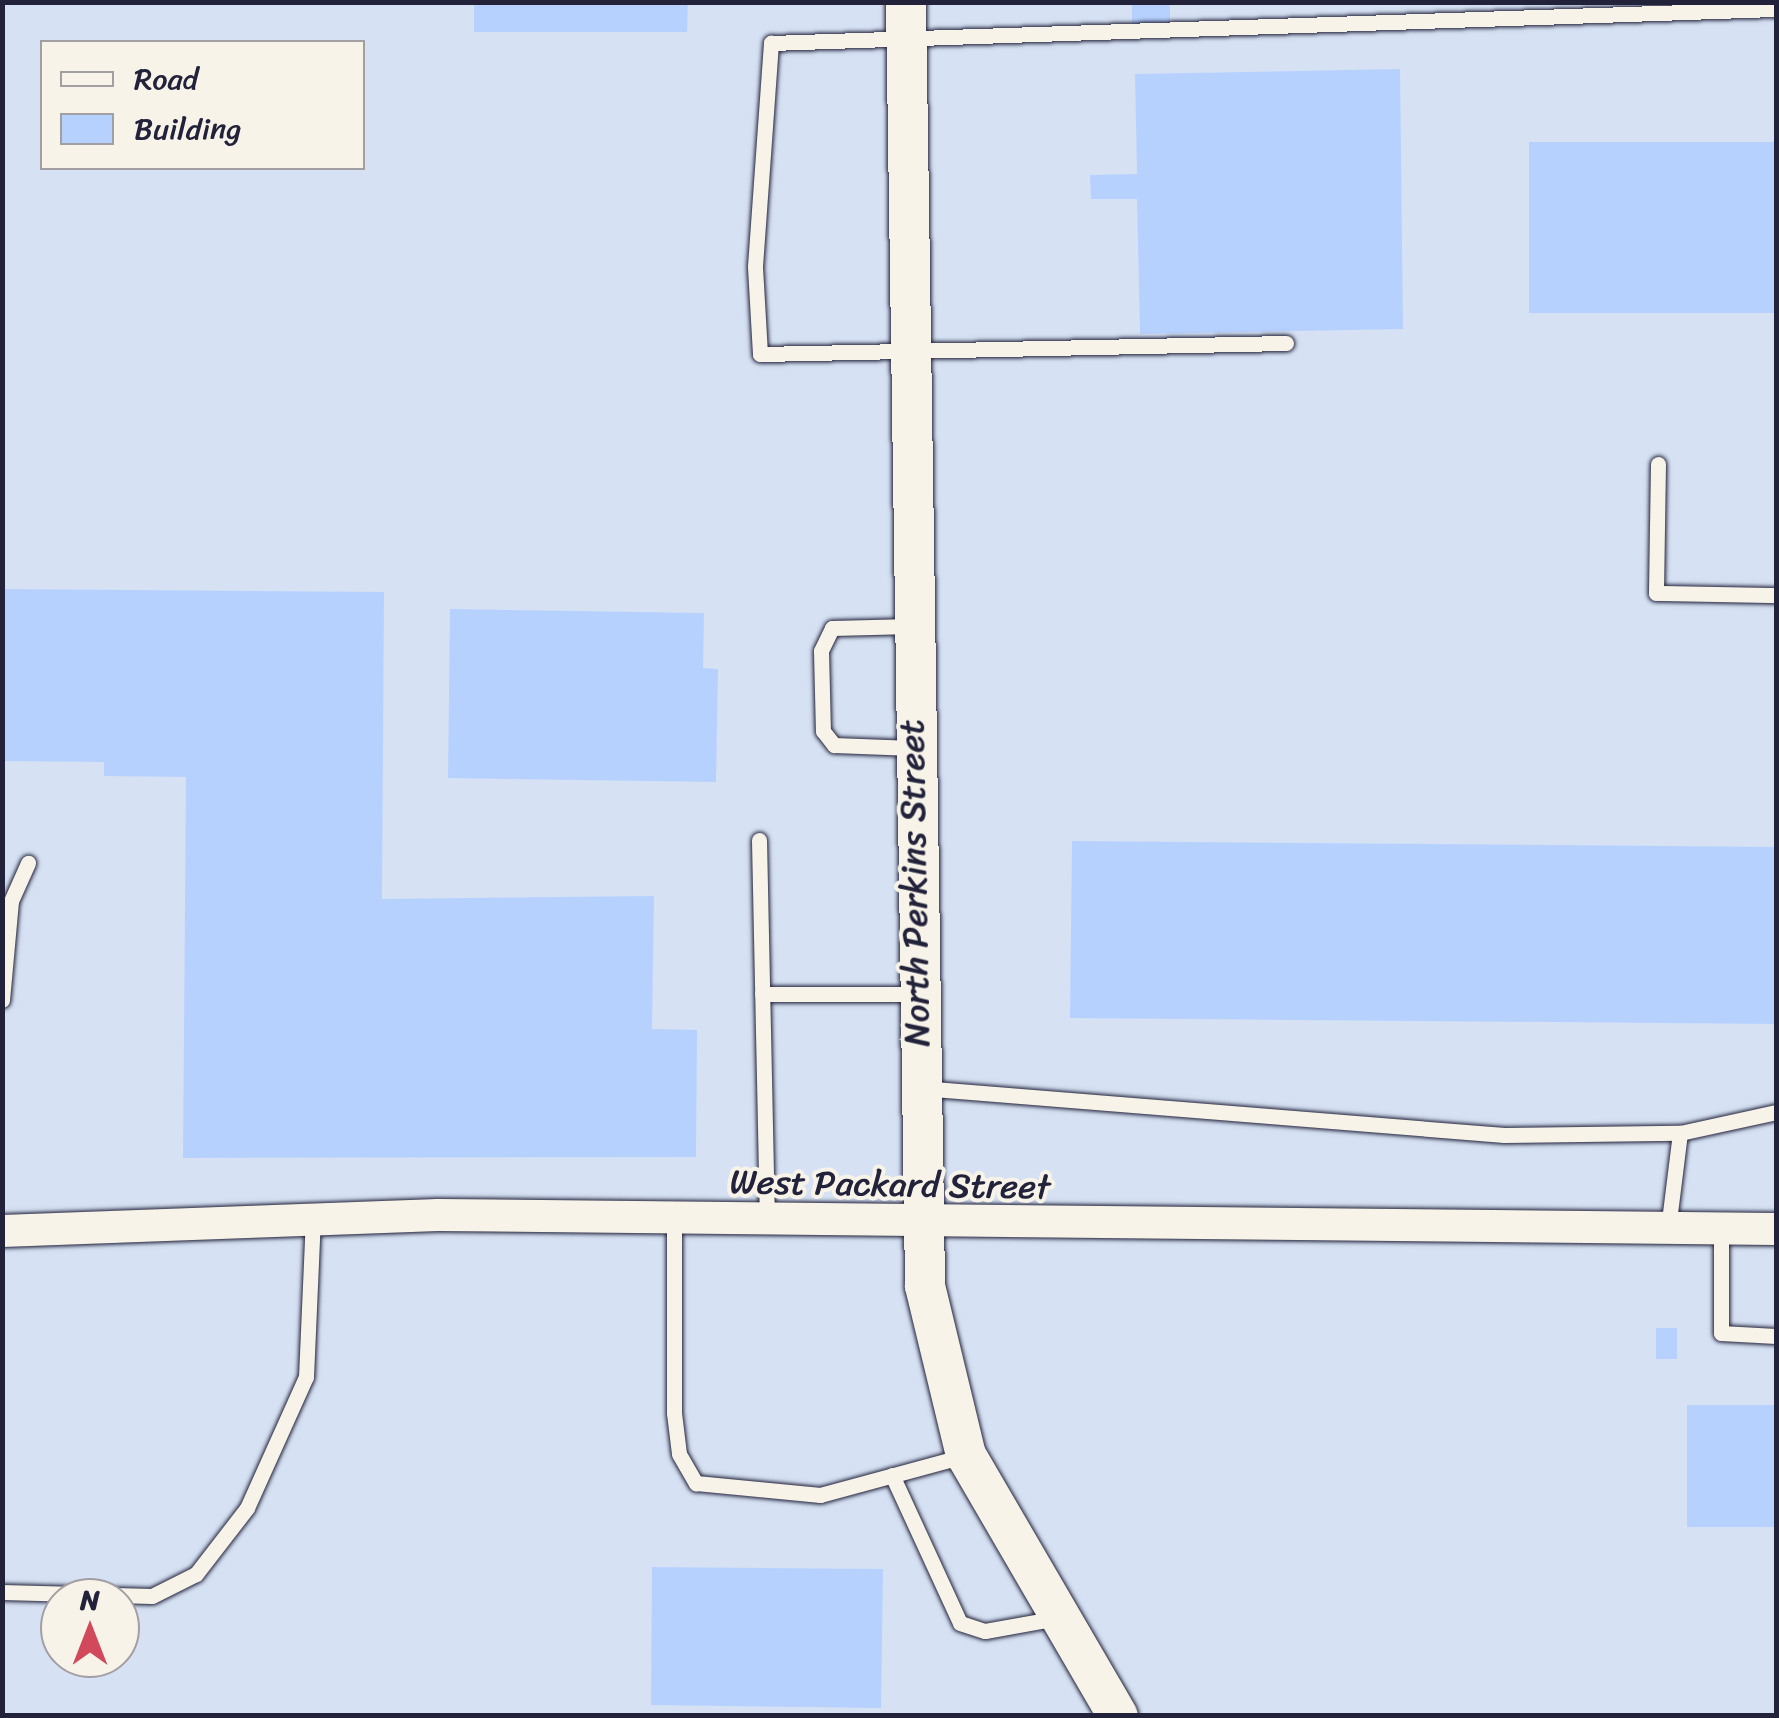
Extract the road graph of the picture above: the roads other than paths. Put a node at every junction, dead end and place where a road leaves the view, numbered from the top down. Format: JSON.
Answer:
{"nodes":[{"id":1,"x":1776,"y":9,"type":"edge"},
{"id":2,"x":906,"y":19,"type":"edge"},
{"id":3,"x":1286,"y":343,"type":"dead end"},
{"id":4,"x":910,"y":352,"type":"junction"},
{"id":5,"x":1658,"y":464,"type":"dead end"},
{"id":6,"x":1776,"y":594,"type":"edge"},
{"id":7,"x":912,"y":626,"type":"junction"},
{"id":8,"x":912,"y":748,"type":"junction"},
{"id":9,"x":759,"y":840,"type":"dead end"},
{"id":10,"x":28,"y":863,"type":"dead end"},
{"id":11,"x":762,"y":994,"type":"junction"},
{"id":12,"x":915,"y":994,"type":"junction"},
{"id":13,"x":2,"y":1000,"type":"edge"},
{"id":14,"x":916,"y":1088,"type":"junction"},
{"id":15,"x":1776,"y":1112,"type":"edge"},
{"id":16,"x":1680,"y":1134,"type":"junction"},
{"id":17,"x":314,"y":1216,"type":"junction"},
{"id":18,"x":674,"y":1221,"type":"junction"},
{"id":19,"x":766,"y":1223,"type":"junction"},
{"id":20,"x":919,"y":1224,"type":"junction"},
{"id":21,"x":1668,"y":1229,"type":"junction"},
{"id":22,"x":1721,"y":1229,"type":"junction"},
{"id":23,"x":1776,"y":1229,"type":"edge"},
{"id":24,"x":2,"y":1231,"type":"edge"},
{"id":25,"x":1776,"y":1336,"type":"edge"},
{"id":26,"x":966,"y":1456,"type":"junction"},
{"id":27,"x":892,"y":1475,"type":"junction"},
{"id":28,"x":2,"y":1592,"type":"edge"},
{"id":29,"x":1066,"y":1616,"type":"junction"},
{"id":30,"x":1118,"y":1716,"type":"edge"}],
"edges":[{"from":1,"to":2,"type":"lane"},
{"from":2,"to":4,"type":"street","name":"North Perkins Street"},
{"from":2,"to":4,"type":"lane"},
{"from":3,"to":4,"type":"lane"},
{"from":4,"to":7,"type":"street","name":"North Perkins Street"},
{"from":5,"to":6,"type":"lane"},
{"from":7,"to":8,"type":"street","name":"North Perkins Street"},
{"from":7,"to":8,"type":"lane"},
{"from":8,"to":12,"type":"street","name":"North Perkins Street"},
{"from":9,"to":11,"type":"lane"},
{"from":10,"to":13,"type":"lane"},
{"from":11,"to":12,"type":"lane"},
{"from":11,"to":19,"type":"lane"},
{"from":12,"to":14,"type":"street","name":"North Perkins Street"},
{"from":14,"to":16,"type":"lane"},
{"from":14,"to":20,"type":"street","name":"North Perkins Street"},
{"from":15,"to":16,"type":"lane"},
{"from":16,"to":21,"type":"lane"},
{"from":17,"to":18,"type":"street","name":"West Packard Street"},
{"from":17,"to":24,"type":"street","name":"West Packard Street"},
{"from":17,"to":28,"type":"lane"},
{"from":18,"to":19,"type":"street","name":"West Packard Street"},
{"from":18,"to":27,"type":"lane"},
{"from":19,"to":20,"type":"street","name":"West Packard Street"},
{"from":20,"to":21,"type":"street","name":"West Packard Street"},
{"from":20,"to":26,"type":"street","name":"North Perkins Street"},
{"from":21,"to":22,"type":"street","name":"West Packard Street"},
{"from":22,"to":23,"type":"street","name":"West Packard Street"},
{"from":22,"to":25,"type":"lane"},
{"from":26,"to":27,"type":"lane"},
{"from":26,"to":29,"type":"street","name":"North Perkins Street"},
{"from":27,"to":29,"type":"lane"},
{"from":29,"to":30,"type":"street","name":"North Perkins Street"}]}
